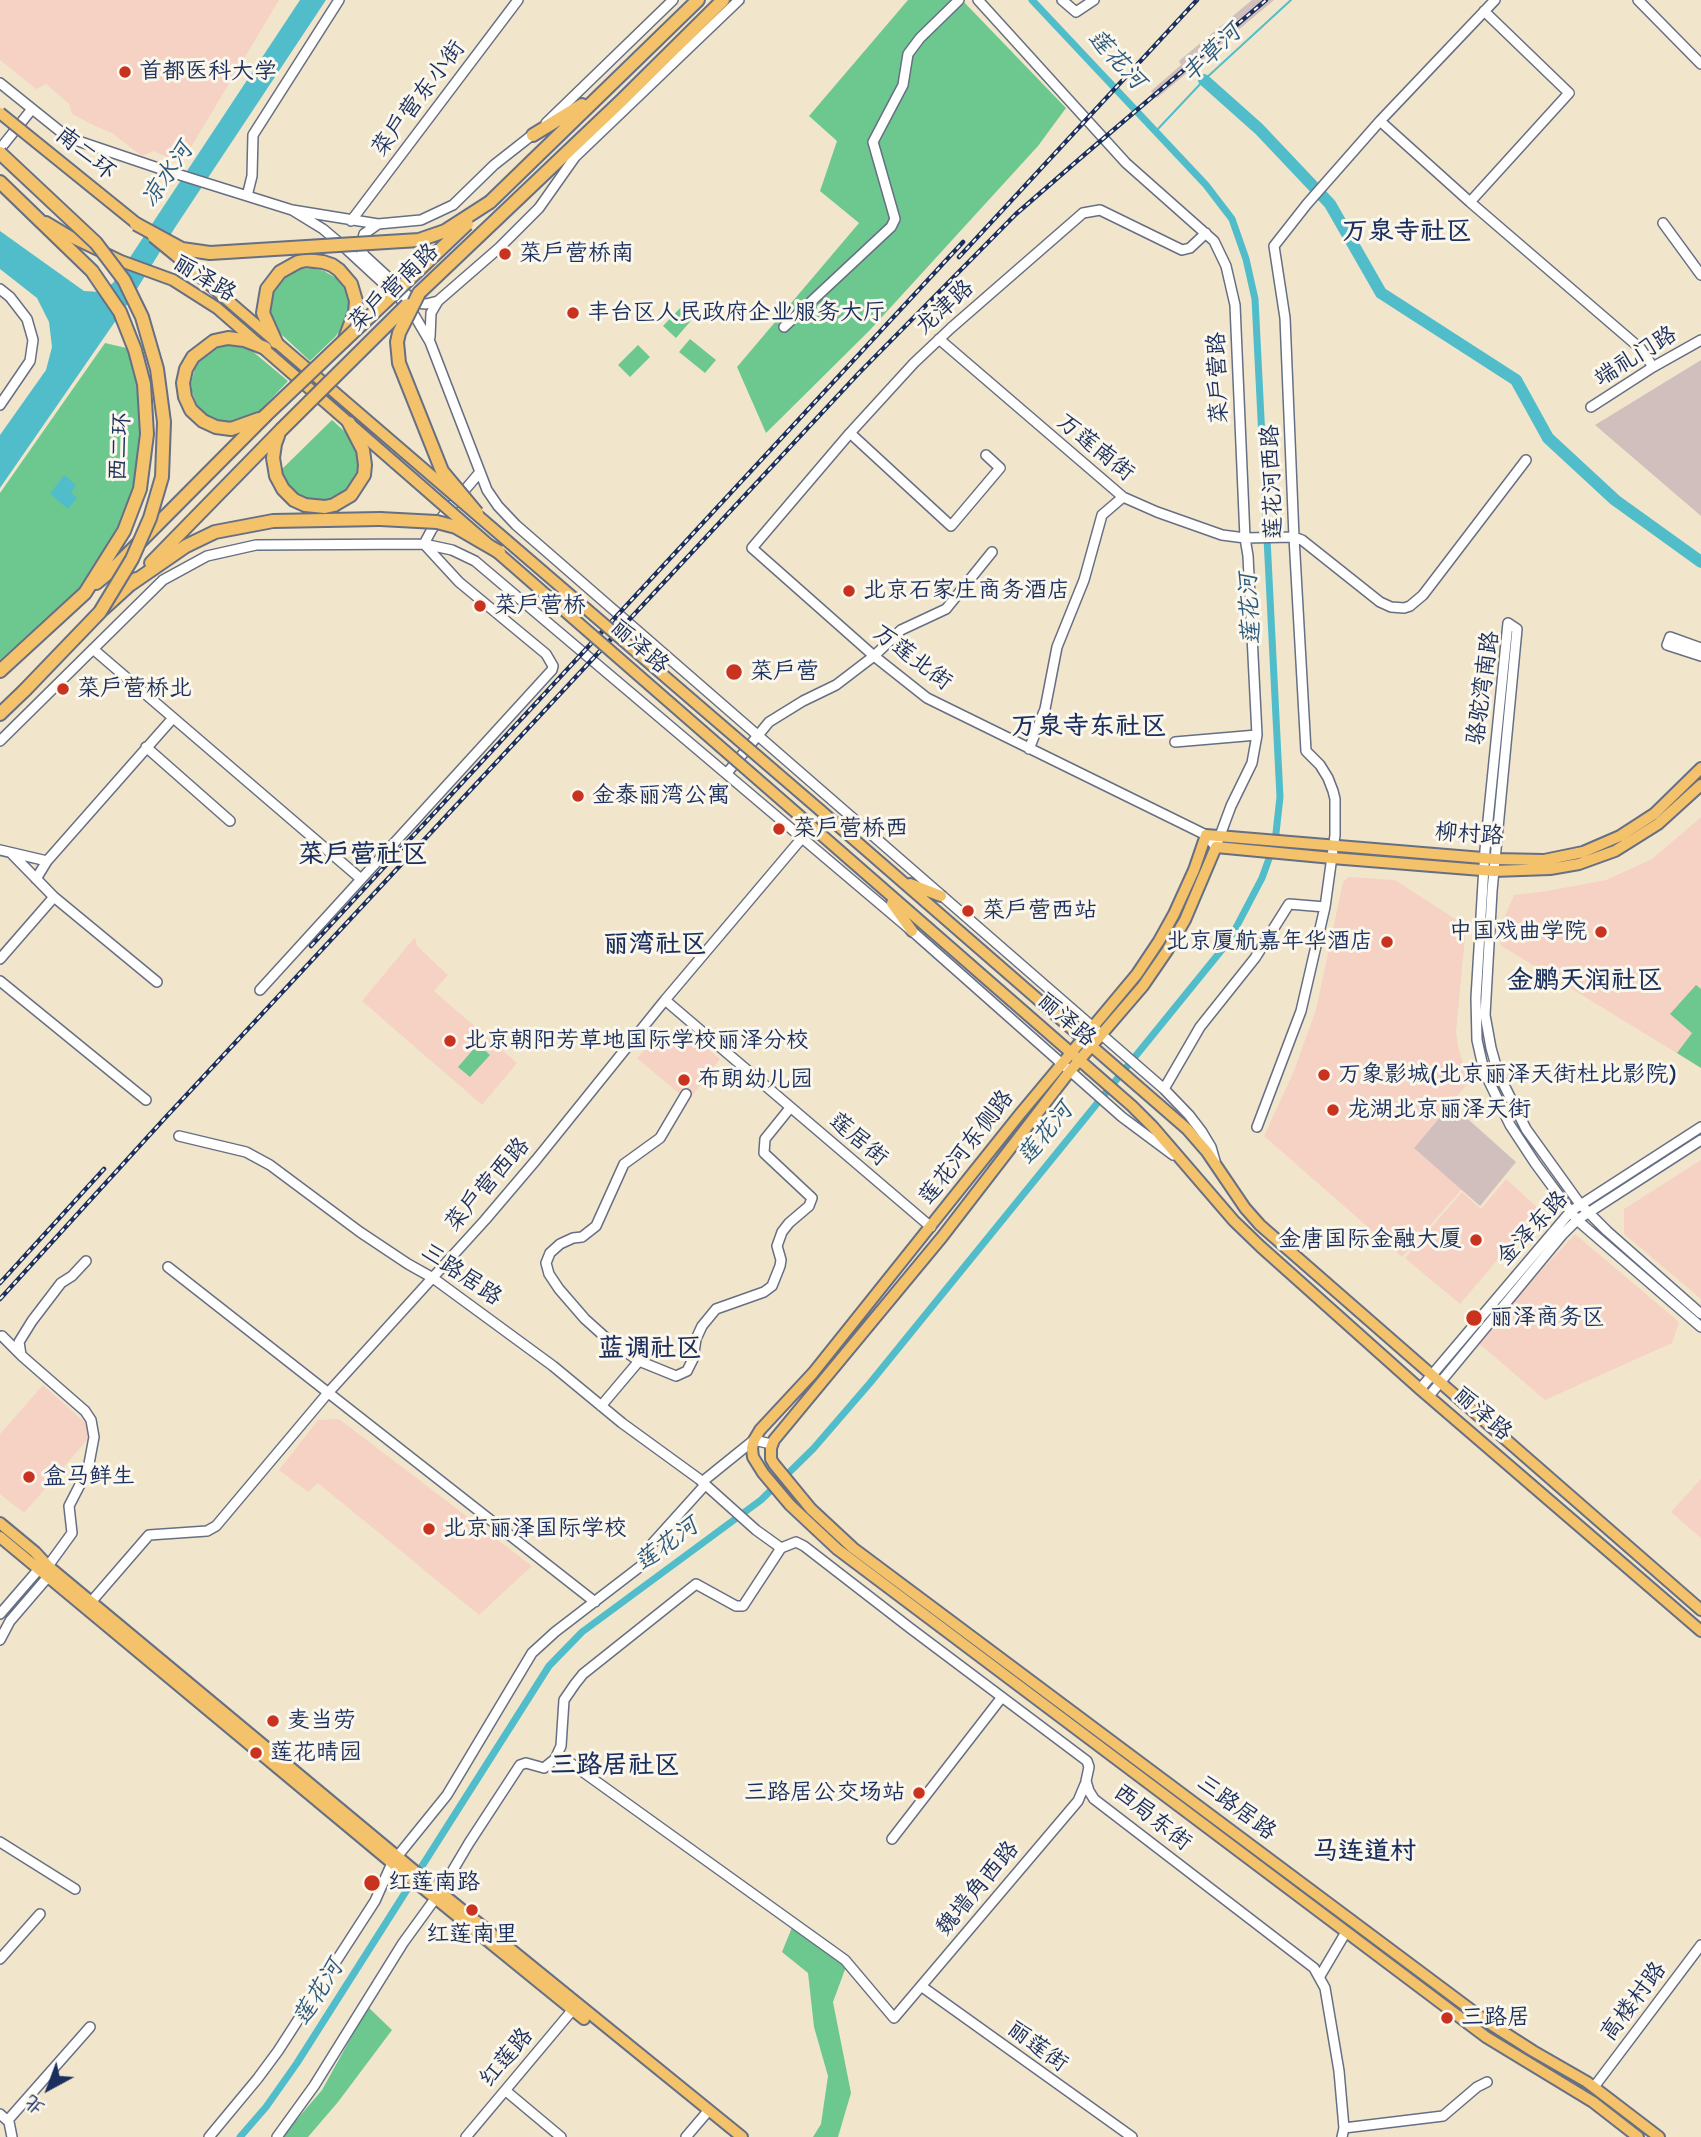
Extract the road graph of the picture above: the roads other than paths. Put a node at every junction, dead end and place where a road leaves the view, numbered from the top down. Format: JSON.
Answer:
{"nodes":[{"id":1,"x":339,"y":0,"type":"edge"},
{"id":2,"x":518,"y":0,"type":"edge"},
{"id":3,"x":673,"y":0,"type":"edge"},
{"id":4,"x":698,"y":0,"type":"edge"},
{"id":5,"x":723,"y":0,"type":"edge"},
{"id":6,"x":739,"y":0,"type":"edge"},
{"id":7,"x":958,"y":0,"type":"edge"},
{"id":8,"x":978,"y":0,"type":"edge"},
{"id":9,"x":1062,"y":0,"type":"edge"},
{"id":10,"x":1094,"y":0,"type":"edge"},
{"id":11,"x":1495,"y":0,"type":"edge"},
{"id":12,"x":1637,"y":0,"type":"edge"},
{"id":13,"x":1484,"y":11,"type":"junction"},
{"id":14,"x":1701,"y":64,"type":"edge"},
{"id":15,"x":0,"y":83,"type":"edge"},
{"id":16,"x":600,"y":94,"type":"junction"},
{"id":17,"x":621,"y":101,"type":"junction"},
{"id":18,"x":32,"y":108,"type":"junction"},
{"id":19,"x":0,"y":113,"type":"edge"},
{"id":20,"x":1380,"y":121,"type":"junction"},
{"id":21,"x":533,"y":135,"type":"junction"},
{"id":22,"x":0,"y":151,"type":"edge"},
{"id":23,"x":575,"y":157,"type":"junction"},
{"id":24,"x":0,"y":182,"type":"edge"},
{"id":25,"x":247,"y":196,"type":"junction"},
{"id":26,"x":491,"y":202,"type":"junction"},
{"id":27,"x":1470,"y":202,"type":"junction"},
{"id":28,"x":292,"y":210,"type":"junction"},
{"id":29,"x":32,"y":213,"type":"junction"},
{"id":30,"x":351,"y":221,"type":"junction"},
{"id":31,"x":136,"y":223,"type":"junction"},
{"id":32,"x":1663,"y":223,"type":"dead end"},
{"id":33,"x":377,"y":224,"type":"junction"},
{"id":34,"x":1206,"y":233,"type":"junction"},
{"id":35,"x":175,"y":256,"type":"joint"},
{"id":36,"x":1701,"y":275,"type":"edge"},
{"id":37,"x":0,"y":292,"type":"edge"},
{"id":38,"x":419,"y":293,"type":"junction"},
{"id":39,"x":438,"y":301,"type":"junction"},
{"id":40,"x":784,"y":327,"type":"dead end"},
{"id":41,"x":31,"y":332,"type":"junction"},
{"id":42,"x":939,"y":339,"type":"junction"},
{"id":43,"x":1701,"y":340,"type":"edge"},
{"id":44,"x":344,"y":341,"type":"junction"},
{"id":45,"x":430,"y":342,"type":"junction"},
{"id":46,"x":270,"y":345,"type":"junction"},
{"id":47,"x":1653,"y":367,"type":"junction"},
{"id":48,"x":0,"y":397,"type":"edge"},
{"id":49,"x":0,"y":405,"type":"edge"},
{"id":50,"x":1591,"y":407,"type":"dead end"},
{"id":51,"x":265,"y":416,"type":"junction"},
{"id":52,"x":349,"y":423,"type":"junction"},
{"id":53,"x":281,"y":430,"type":"junction"},
{"id":54,"x":850,"y":433,"type":"junction"},
{"id":55,"x":986,"y":455,"type":"dead end"},
{"id":56,"x":1526,"y":460,"type":"dead end"},
{"id":57,"x":480,"y":472,"type":"junction"},
{"id":58,"x":1123,"y":497,"type":"junction"},
{"id":59,"x":477,"y":513,"type":"junction"},
{"id":60,"x":1289,"y":536,"type":"junction"},
{"id":61,"x":1249,"y":538,"type":"junction"},
{"id":62,"x":425,"y":544,"type":"junction"},
{"id":63,"x":752,"y":548,"type":"joint"},
{"id":64,"x":499,"y":552,"type":"junction"},
{"id":65,"x":992,"y":552,"type":"dead end"},
{"id":66,"x":131,"y":584,"type":"junction"},
{"id":67,"x":85,"y":593,"type":"junction"},
{"id":68,"x":100,"y":612,"type":"junction"},
{"id":69,"x":1701,"y":648,"type":"edge"},
{"id":70,"x":93,"y":649,"type":"junction"},
{"id":71,"x":874,"y":656,"type":"junction"},
{"id":72,"x":1701,"y":656,"type":"edge"},
{"id":73,"x":0,"y":671,"type":"edge"},
{"id":74,"x":0,"y":714,"type":"edge"},
{"id":75,"x":173,"y":718,"type":"junction"},
{"id":76,"x":1257,"y":734,"type":"junction"},
{"id":77,"x":760,"y":735,"type":"junction"},
{"id":78,"x":0,"y":741,"type":"edge"},
{"id":79,"x":1175,"y":742,"type":"dead end"},
{"id":80,"x":146,"y":747,"type":"junction"},
{"id":81,"x":1029,"y":749,"type":"junction"},
{"id":82,"x":1701,"y":768,"type":"edge"},
{"id":83,"x":726,"y":773,"type":"junction"},
{"id":84,"x":1701,"y":785,"type":"edge"},
{"id":85,"x":230,"y":821,"type":"dead end"},
{"id":86,"x":1206,"y":835,"type":"junction"},
{"id":87,"x":802,"y":838,"type":"junction"},
{"id":88,"x":1218,"y":841,"type":"junction"},
{"id":89,"x":1334,"y":844,"type":"junction"},
{"id":90,"x":0,"y":850,"type":"edge"},
{"id":91,"x":11,"y":853,"type":"junction"},
{"id":92,"x":1332,"y":858,"type":"junction"},
{"id":93,"x":47,"y":861,"type":"junction"},
{"id":94,"x":1489,"y":864,"type":"junction"},
{"id":95,"x":36,"y":878,"type":"junction"},
{"id":96,"x":361,"y":879,"type":"junction"},
{"id":97,"x":901,"y":881,"type":"junction"},
{"id":98,"x":880,"y":887,"type":"junction"},
{"id":99,"x":941,"y":896,"type":"junction"},
{"id":100,"x":54,"y":897,"type":"junction"},
{"id":101,"x":1325,"y":906,"type":"junction"},
{"id":102,"x":912,"y":931,"type":"junction"},
{"id":103,"x":0,"y":959,"type":"edge"},
{"id":104,"x":0,"y":981,"type":"edge"},
{"id":105,"x":157,"y":982,"type":"dead end"},
{"id":106,"x":260,"y":990,"type":"dead end"},
{"id":107,"x":665,"y":1000,"type":"junction"},
{"id":108,"x":1101,"y":1034,"type":"junction"},
{"id":109,"x":1093,"y":1046,"type":"junction"},
{"id":110,"x":1076,"y":1056,"type":"junction"},
{"id":111,"x":1066,"y":1068,"type":"junction"},
{"id":112,"x":1164,"y":1089,"type":"junction"},
{"id":113,"x":686,"y":1094,"type":"dead end"},
{"id":114,"x":146,"y":1100,"type":"dead end"},
{"id":115,"x":790,"y":1108,"type":"junction"},
{"id":116,"x":1258,"y":1127,"type":"dead end"},
{"id":117,"x":1701,"y":1127,"type":"edge"},
{"id":118,"x":179,"y":1136,"type":"dead end"},
{"id":119,"x":1701,"y":1140,"type":"edge"},
{"id":120,"x":1184,"y":1163,"type":"junction"},
{"id":121,"x":1217,"y":1166,"type":"junction"},
{"id":122,"x":1580,"y":1204,"type":"junction"},
{"id":123,"x":1571,"y":1211,"type":"junction"},
{"id":124,"x":1587,"y":1212,"type":"junction"},
{"id":125,"x":1577,"y":1220,"type":"junction"},
{"id":126,"x":931,"y":1227,"type":"junction"},
{"id":127,"x":86,"y":1261,"type":"dead end"},
{"id":128,"x":168,"y":1267,"type":"dead end"},
{"id":129,"x":433,"y":1278,"type":"junction"},
{"id":130,"x":1701,"y":1314,"type":"edge"},
{"id":131,"x":1701,"y":1327,"type":"edge"},
{"id":132,"x":2,"y":1336,"type":"dead end"},
{"id":133,"x":22,"y":1356,"type":"junction"},
{"id":134,"x":639,"y":1361,"type":"junction"},
{"id":135,"x":1436,"y":1379,"type":"junction"},
{"id":136,"x":1425,"y":1392,"type":"junction"},
{"id":137,"x":327,"y":1394,"type":"junction"},
{"id":138,"x":601,"y":1406,"type":"junction"},
{"id":139,"x":754,"y":1440,"type":"junction"},
{"id":140,"x":771,"y":1444,"type":"junction"},
{"id":141,"x":704,"y":1484,"type":"junction"},
{"id":142,"x":0,"y":1523,"type":"edge"},
{"id":143,"x":0,"y":1537,"type":"edge"},
{"id":144,"x":781,"y":1548,"type":"junction"},
{"id":145,"x":45,"y":1571,"type":"junction"},
{"id":146,"x":91,"y":1602,"type":"junction"},
{"id":147,"x":595,"y":1602,"type":"junction"},
{"id":148,"x":1701,"y":1610,"type":"edge"},
{"id":149,"x":0,"y":1614,"type":"edge"},
{"id":150,"x":1701,"y":1631,"type":"edge"},
{"id":151,"x":0,"y":1640,"type":"edge"},
{"id":152,"x":1002,"y":1697,"type":"junction"},
{"id":153,"x":558,"y":1754,"type":"junction"},
{"id":154,"x":1086,"y":1781,"type":"junction"},
{"id":155,"x":892,"y":1839,"type":"dead end"},
{"id":156,"x":0,"y":1842,"type":"edge"},
{"id":157,"x":394,"y":1859,"type":"junction"},
{"id":158,"x":75,"y":1889,"type":"dead end"},
{"id":159,"x":435,"y":1892,"type":"junction"},
{"id":160,"x":40,"y":1914,"type":"dead end"},
{"id":161,"x":1346,"y":1932,"type":"junction"},
{"id":162,"x":1701,"y":1945,"type":"edge"},
{"id":163,"x":0,"y":1959,"type":"edge"},
{"id":164,"x":1320,"y":1976,"type":"junction"},
{"id":165,"x":921,"y":1986,"type":"junction"},
{"id":166,"x":575,"y":2007,"type":"junction"},
{"id":167,"x":90,"y":2027,"type":"dead end"},
{"id":168,"x":1486,"y":2082,"type":"dead end"},
{"id":169,"x":1597,"y":2083,"type":"dead end"},
{"id":170,"x":506,"y":2091,"type":"junction"},
{"id":171,"x":707,"y":2112,"type":"junction"},
{"id":172,"x":4,"y":2117,"type":"edge"},
{"id":173,"x":1343,"y":2132,"type":"edge"},
{"id":174,"x":12,"y":2137,"type":"edge"},
{"id":175,"x":209,"y":2137,"type":"edge"},
{"id":176,"x":277,"y":2137,"type":"edge"},
{"id":177,"x":466,"y":2137,"type":"edge"},
{"id":178,"x":561,"y":2137,"type":"edge"},
{"id":179,"x":686,"y":2137,"type":"edge"},
{"id":180,"x":731,"y":2137,"type":"edge"},
{"id":181,"x":741,"y":2137,"type":"edge"},
{"id":182,"x":1132,"y":2137,"type":"edge"},
{"id":183,"x":1638,"y":2137,"type":"edge"},
{"id":184,"x":1659,"y":2137,"type":"edge"}],
"edges":[{"from":1,"to":25,"type":"street"},
{"from":2,"to":30,"type":"street","name":"菜户营东小街"},
{"from":3,"to":21,"type":"street","name":"菜户营南路"},
{"from":4,"to":16,"type":"highway"},
{"from":5,"to":17,"type":"highway","name":"菜户营南路"},
{"from":6,"to":23,"type":"street","name":"菜户营南路"},
{"from":7,"to":40,"type":"street"},
{"from":8,"to":34,"type":"street","name":"菜户营路"},
{"from":9,"to":10,"type":"street"},
{"from":11,"to":13,"type":"street","name":"莲花河西路"},
{"from":12,"to":14,"type":"street"},
{"from":13,"to":20,"type":"street","name":"莲花河西路"},
{"from":13,"to":27,"type":"street"},
{"from":15,"to":18,"type":"street"},
{"from":16,"to":21,"type":"highway"},
{"from":16,"to":26,"type":"highway"},
{"from":17,"to":23,"type":"highway"},
{"from":17,"to":38,"type":"highway","name":"菜户营南路"},
{"from":18,"to":22,"type":"street"},
{"from":18,"to":25,"type":"street"},
{"from":19,"to":31,"type":"main road","name":"南二环","bridge":true},
{"from":20,"to":27,"type":"street"},
{"from":20,"to":60,"type":"street","name":"莲花河西路"},
{"from":21,"to":33,"type":"street","name":"菜户营南路"},
{"from":22,"to":68,"type":"highway","name":"西二环","bridge":true},
{"from":23,"to":39,"type":"street","name":"菜户营南路"},
{"from":24,"to":29,"type":"highway"},
{"from":25,"to":28,"type":"street"},
{"from":26,"to":31,"type":"highway","bridge":true},
{"from":26,"to":44,"type":"highway","bridge":true},
{"from":27,"to":47,"type":"street"},
{"from":28,"to":30,"type":"street","name":"菜户营南路"},
{"from":28,"to":45,"type":"street","name":"丽泽路"},
{"from":29,"to":46,"type":"main road","name":"丽泽路","bridge":true},
{"from":29,"to":67,"type":"highway","name":"西二环"},
{"from":30,"to":33,"type":"street","name":"菜户营南路"},
{"from":31,"to":35,"type":"main road","name":"南二环","bridge":true},
{"from":32,"to":36,"type":"street"},
{"from":33,"to":39,"type":"street"},
{"from":34,"to":42,"type":"street","name":"龙津路"},
{"from":34,"to":61,"type":"street","name":"菜户营路"},
{"from":35,"to":46,"type":"main road","name":"丽泽路"},
{"from":37,"to":41,"type":"street"},
{"from":38,"to":53,"type":"highway","name":"菜户营南路","bridge":true},
{"from":38,"to":59,"type":"highway","bridge":true},
{"from":39,"to":45,"type":"street"},
{"from":41,"to":48,"type":"street"},
{"from":41,"to":49,"type":"street"},
{"from":42,"to":54,"type":"street","name":"龙津路"},
{"from":42,"to":58,"type":"street","name":"万莲南街"},
{"from":43,"to":47,"type":"street","name":"端礼门路"},
{"from":44,"to":46,"type":"highway"},
{"from":44,"to":51,"type":"highway","bridge":true},
{"from":45,"to":57,"type":"street","name":"丽泽路"},
{"from":46,"to":51,"type":"highway"},
{"from":46,"to":52,"type":"main road","name":"丽泽路"},
{"from":46,"to":59,"type":"main road","name":"丽泽路","bridge":true},
{"from":47,"to":50,"type":"street","name":"端礼门路"},
{"from":51,"to":67,"type":"highway"},
{"from":52,"to":53,"type":"highway"},
{"from":52,"to":64,"type":"main road","name":"丽泽路","bridge":true},
{"from":53,"to":66,"type":"highway","name":"菜户营南路"},
{"from":54,"to":55,"type":"street"},
{"from":54,"to":63,"type":"street","name":"龙津路"},
{"from":56,"to":60,"type":"street"},
{"from":57,"to":62,"type":"street"},
{"from":57,"to":77,"type":"street","name":"丽泽路"},
{"from":58,"to":61,"type":"street","name":"万莲南街"},
{"from":58,"to":81,"type":"street"},
{"from":59,"to":97,"type":"main road","name":"丽泽路","bridge":true},
{"from":60,"to":61,"type":"street","name":"万莲南街"},
{"from":60,"to":89,"type":"street","name":"莲花河西路"},
{"from":61,"to":76,"type":"street","name":"菜户营路"},
{"from":62,"to":70,"type":"street","name":"丽泽路"},
{"from":62,"to":83,"type":"street","name":"丽泽路"},
{"from":62,"to":96,"type":"street"},
{"from":63,"to":71,"type":"street","name":"万莲北街"},
{"from":64,"to":66,"type":"highway","bridge":true},
{"from":64,"to":98,"type":"main road","name":"丽泽路","bridge":true},
{"from":65,"to":71,"type":"street"},
{"from":66,"to":68,"type":"highway","name":"菜户营南路","bridge":true},
{"from":67,"to":73,"type":"highway","name":"西二环"},
{"from":68,"to":74,"type":"highway","name":"西二环","bridge":true},
{"from":69,"to":72,"type":"street"},
{"from":70,"to":75,"type":"street"},
{"from":70,"to":78,"type":"street","name":"丽泽路"},
{"from":71,"to":77,"type":"street"},
{"from":71,"to":81,"type":"street","name":"万莲北街"},
{"from":75,"to":80,"type":"street"},
{"from":75,"to":96,"type":"street"},
{"from":76,"to":79,"type":"street"},
{"from":76,"to":88,"type":"street","name":"菜户营路"},
{"from":77,"to":83,"type":"street"},
{"from":77,"to":99,"type":"street","name":"丽泽路"},
{"from":80,"to":85,"type":"street"},
{"from":80,"to":93,"type":"street"},
{"from":81,"to":86,"type":"street","name":"万莲北街"},
{"from":82,"to":94,"type":"main road","name":"柳村路"},
{"from":83,"to":87,"type":"street","name":"丽泽路"},
{"from":84,"to":94,"type":"main road","name":"柳村路"},
{"from":86,"to":88,"type":"main road","name":"柳村路"},
{"from":86,"to":108,"type":"main road","name":"莲花河东侧路"},
{"from":87,"to":102,"type":"street","name":"丽泽路"},
{"from":87,"to":107,"type":"street","name":"菜户营西路"},
{"from":88,"to":89,"type":"main road","name":"柳村路"},
{"from":88,"to":92,"type":"main road","name":"柳村路"},
{"from":88,"to":108,"type":"main road","name":"莲花河东侧路"},
{"from":89,"to":92,"type":"street","name":"莲花河西路"},
{"from":89,"to":94,"type":"main road","name":"柳村路"},
{"from":90,"to":91,"type":"street"},
{"from":91,"to":93,"type":"street"},
{"from":91,"to":95,"type":"street"},
{"from":92,"to":94,"type":"main road","name":"柳村路"},
{"from":92,"to":101,"type":"street","name":"莲花河西路"},
{"from":93,"to":95,"type":"street"},
{"from":94,"to":94,"type":"street","name":"骆驼湾南路"},
{"from":94,"to":122,"type":"street","name":"骆驼湾南路"},
{"from":94,"to":123,"type":"street","name":"骆驼湾南路"},
{"from":95,"to":100,"type":"street"},
{"from":96,"to":106,"type":"street"},
{"from":97,"to":99,"type":"main road"},
{"from":97,"to":109,"type":"main road","name":"丽泽路"},
{"from":98,"to":102,"type":"main road"},
{"from":98,"to":110,"type":"main road","name":"丽泽路"},
{"from":99,"to":108,"type":"street","name":"丽泽路"},
{"from":100,"to":103,"type":"street"},
{"from":100,"to":105,"type":"street"},
{"from":101,"to":112,"type":"street"},
{"from":101,"to":116,"type":"street","name":"莲花河西路"},
{"from":102,"to":111,"type":"street","name":"丽泽路"},
{"from":104,"to":114,"type":"street"},
{"from":107,"to":115,"type":"street","name":"莲居街"},
{"from":107,"to":129,"type":"street","name":"菜户营西路"},
{"from":108,"to":109,"type":"main road","name":"莲花河东侧路"},
{"from":108,"to":112,"type":"street","name":"丽泽路"},
{"from":109,"to":110,"type":"main road","name":"莲花河东侧路"},
{"from":109,"to":121,"type":"main road","name":"丽泽路"},
{"from":110,"to":111,"type":"main road","name":"莲花河东侧路"},
{"from":110,"to":120,"type":"main road","name":"丽泽路"},
{"from":111,"to":120,"type":"street","name":"丽泽路"},
{"from":111,"to":126,"type":"main road","name":"莲花河东侧路"},
{"from":111,"to":140,"type":"main road","name":"莲花河东侧路"},
{"from":112,"to":121,"type":"street","name":"丽泽路"},
{"from":113,"to":134,"type":"street"},
{"from":115,"to":126,"type":"street","name":"莲居街"},
{"from":115,"to":134,"type":"street"},
{"from":117,"to":122,"type":"street","name":"金泽东路"},
{"from":118,"to":129,"type":"street","name":"三路居路"},
{"from":119,"to":124,"type":"street","name":"金泽东路"},
{"from":120,"to":136,"type":"main road","name":"丽泽路"},
{"from":121,"to":135,"type":"main road","name":"丽泽路"},
{"from":122,"to":123,"type":"street","name":"金泽东路"},
{"from":122,"to":124,"type":"street","name":"骆驼湾南路"},
{"from":123,"to":125,"type":"street","name":"骆驼湾南路"},
{"from":123,"to":135,"type":"street","name":"金泽东路"},
{"from":124,"to":125,"type":"street","name":"金泽东路"},
{"from":124,"to":130,"type":"street","name":"骆驼湾南路"},
{"from":125,"to":131,"type":"street","name":"骆驼湾南路"},
{"from":125,"to":135,"type":"street","name":"金泽东路"},
{"from":126,"to":139,"type":"main road","name":"莲花河东侧路"},
{"from":127,"to":133,"type":"street"},
{"from":128,"to":137,"type":"street"},
{"from":129,"to":137,"type":"street","name":"菜户营西路"},
{"from":129,"to":138,"type":"street","name":"三路居路"},
{"from":132,"to":133,"type":"street"},
{"from":133,"to":145,"type":"street"},
{"from":134,"to":138,"type":"street"},
{"from":135,"to":136,"type":"street","name":"金泽东路"},
{"from":135,"to":148,"type":"main road","name":"丽泽路"},
{"from":136,"to":150,"type":"main road","name":"丽泽路"},
{"from":137,"to":146,"type":"street","name":"菜户营西路"},
{"from":137,"to":147,"type":"street"},
{"from":138,"to":141,"type":"street","name":"三路居路"},
{"from":139,"to":140,"type":"street"},
{"from":139,"to":141,"type":"street"},
{"from":139,"to":161,"type":"main road","name":"三路居路"},
{"from":140,"to":184,"type":"main road","name":"三路居路"},
{"from":141,"to":144,"type":"street","name":"三路居路"},
{"from":141,"to":147,"type":"street"},
{"from":142,"to":145,"type":"main road"},
{"from":143,"to":145,"type":"main road"},
{"from":144,"to":152,"type":"street","name":"西局东街"},
{"from":144,"to":153,"type":"street"},
{"from":145,"to":146,"type":"main road"},
{"from":145,"to":149,"type":"street"},
{"from":145,"to":151,"type":"street"},
{"from":145,"to":157,"type":"main road"},
{"from":146,"to":157,"type":"main road"},
{"from":147,"to":157,"type":"street"},
{"from":152,"to":154,"type":"street","name":"西局东街"},
{"from":152,"to":155,"type":"street"},
{"from":153,"to":159,"type":"street"},
{"from":153,"to":165,"type":"street","name":"魏墙角西路"},
{"from":154,"to":164,"type":"street","name":"西局东街"},
{"from":154,"to":165,"type":"street","name":"魏墙角西路"},
{"from":156,"to":158,"type":"street"},
{"from":157,"to":159,"type":"main road"},
{"from":157,"to":175,"type":"street"},
{"from":159,"to":166,"type":"main road"},
{"from":159,"to":176,"type":"street"},
{"from":160,"to":163,"type":"street"},
{"from":161,"to":164,"type":"street"},
{"from":161,"to":183,"type":"main road","name":"三路居路"},
{"from":162,"to":169,"type":"street","name":"高楼村路"},
{"from":164,"to":173,"type":"street"},
{"from":165,"to":182,"type":"street","name":"丽莲街"},
{"from":166,"to":170,"type":"street","name":"红莲路"},
{"from":166,"to":171,"type":"main road"},
{"from":167,"to":172,"type":"street"},
{"from":168,"to":173,"type":"street"},
{"from":170,"to":177,"type":"street","name":"红莲路"},
{"from":170,"to":178,"type":"street"},
{"from":171,"to":179,"type":"street"},
{"from":171,"to":180,"type":"main road"},
{"from":171,"to":181,"type":"main road"},
{"from":172,"to":174,"type":"street"}]}
